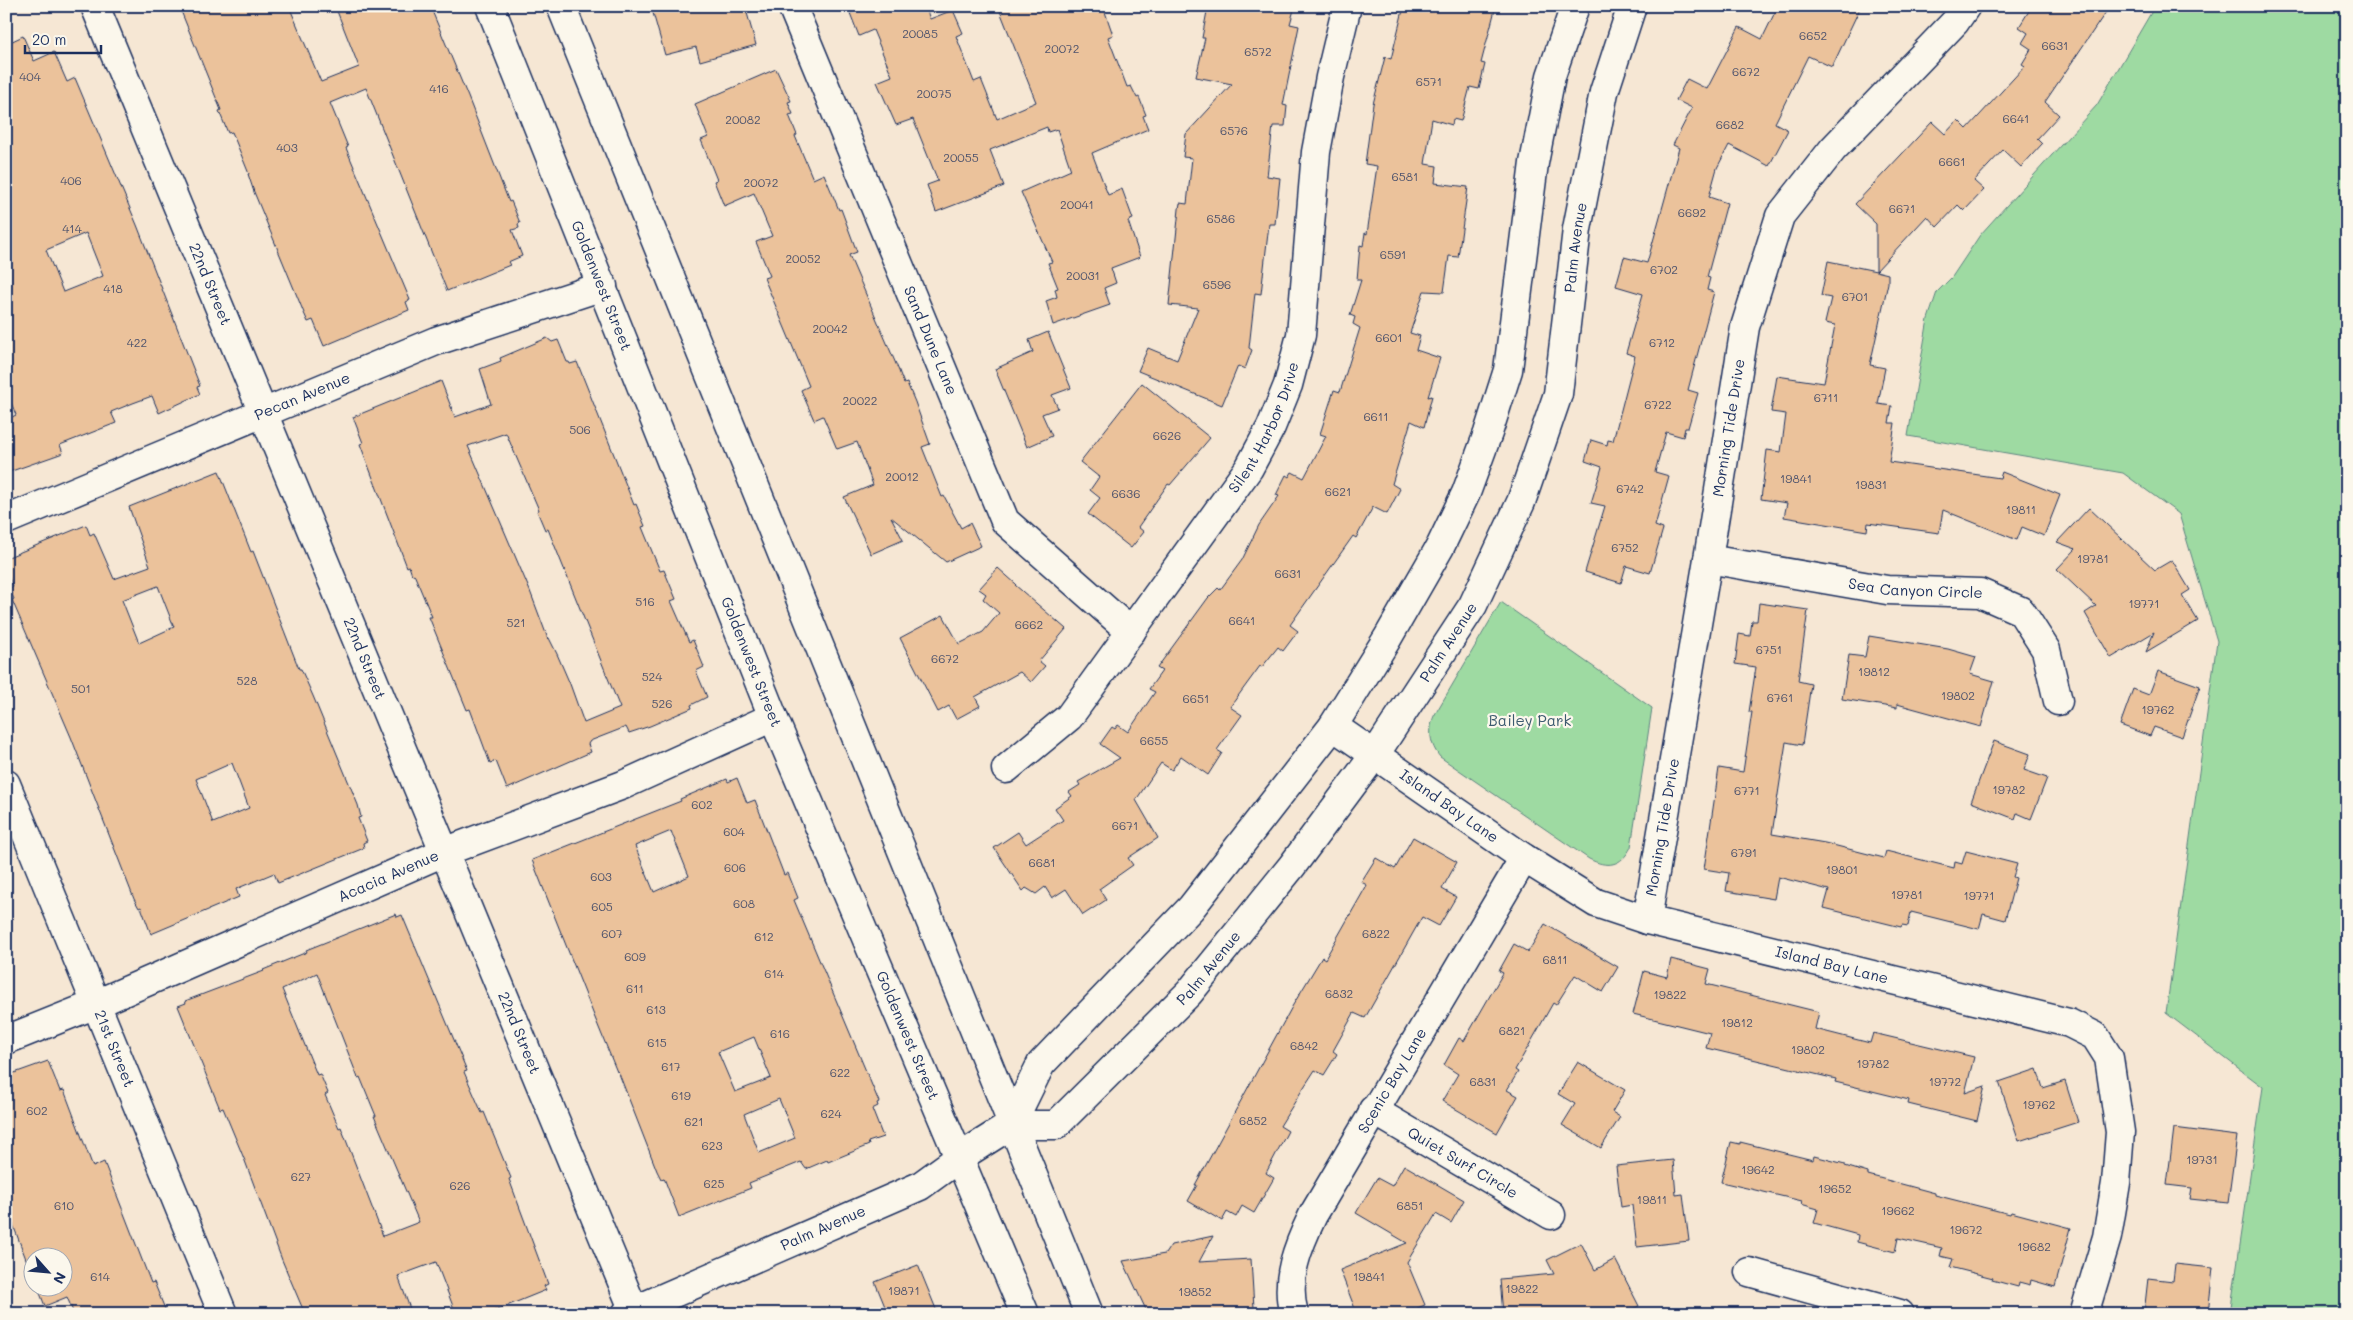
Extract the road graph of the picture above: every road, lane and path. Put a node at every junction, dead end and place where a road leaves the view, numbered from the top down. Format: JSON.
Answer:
{"nodes":[{"id":1,"x":95,"y":6,"type":"edge"},
{"id":2,"x":490,"y":6,"type":"edge"},
{"id":3,"x":561,"y":6,"type":"edge"},
{"id":4,"x":792,"y":6,"type":"edge"},
{"id":5,"x":1347,"y":6,"type":"edge"},
{"id":6,"x":1576,"y":6,"type":"edge"},
{"id":7,"x":1632,"y":6,"type":"edge"},
{"id":8,"x":1966,"y":6,"type":"edge"},
{"id":9,"x":603,"y":286,"type":"junction"},
{"id":10,"x":265,"y":414,"type":"junction"},
{"id":11,"x":6,"y":520,"type":"edge"},
{"id":12,"x":1708,"y":559,"type":"junction"},
{"id":13,"x":1131,"y":632,"type":"junction"},
{"id":14,"x":2058,"y":701,"type":"dead end"},
{"id":15,"x":773,"y":716,"type":"junction"},
{"id":16,"x":1334,"y":726,"type":"junction"},
{"id":17,"x":1376,"y":753,"type":"junction"},
{"id":18,"x":1006,"y":769,"type":"dead end"},
{"id":19,"x":6,"y":784,"type":"edge"},
{"id":20,"x":444,"y":852,"type":"junction"},
{"id":21,"x":1524,"y":858,"type":"junction"},
{"id":22,"x":1647,"y":920,"type":"junction"},
{"id":23,"x":96,"y":1004,"type":"junction"},
{"id":24,"x":6,"y":1040,"type":"edge"},
{"id":25,"x":1373,"y":1110,"type":"junction"},
{"id":26,"x":1011,"y":1125,"type":"junction"},
{"id":27,"x":960,"y":1157,"type":"junction"},
{"id":28,"x":1551,"y":1215,"type":"dead end"},
{"id":29,"x":1749,"y":1272,"type":"dead end"},
{"id":30,"x":642,"y":1310,"type":"edge"},
{"id":31,"x":223,"y":1314,"type":"edge"},
{"id":32,"x":1024,"y":1314,"type":"edge"},
{"id":33,"x":1088,"y":1314,"type":"edge"},
{"id":34,"x":1294,"y":1314,"type":"edge"},
{"id":35,"x":1900,"y":1314,"type":"edge"},
{"id":36,"x":2084,"y":1314,"type":"edge"}],
"edges":[{"from":1,"to":10,"type":"street","name":"22nd Street"},
{"from":2,"to":9,"type":"street","name":"Goldenwest Street"},
{"from":3,"to":26,"type":"street"},
{"from":4,"to":13,"type":"street","name":"Sand Dune Lane"},
{"from":5,"to":13,"type":"street","name":"Silent Harbor Drive"},
{"from":6,"to":16,"type":"street"},
{"from":7,"to":17,"type":"street","name":"Palm Avenue"},
{"from":8,"to":12,"type":"street","name":"Morning Tide Drive"},
{"from":9,"to":10,"type":"street","name":"Pecan Avenue"},
{"from":9,"to":15,"type":"street","name":"Goldenwest Street"},
{"from":10,"to":11,"type":"street","name":"Pecan Avenue"},
{"from":10,"to":20,"type":"street","name":"22nd Street"},
{"from":12,"to":14,"type":"street","name":"Sea Canyon Circle"},
{"from":12,"to":22,"type":"street","name":"Morning Tide Drive"},
{"from":13,"to":18,"type":"street","name":"Silent Harbor Drive"},
{"from":15,"to":20,"type":"street","name":"Acacia Avenue"},
{"from":15,"to":27,"type":"street","name":"Goldenwest Street"},
{"from":16,"to":17,"type":"street","name":"Island Bay Lane"},
{"from":16,"to":26,"type":"street"},
{"from":17,"to":21,"type":"street","name":"Island Bay Lane"},
{"from":17,"to":26,"type":"street","name":"Palm Avenue"},
{"from":19,"to":23,"type":"street","name":"21st Street"},
{"from":20,"to":23,"type":"street","name":"Acacia Avenue"},
{"from":20,"to":30,"type":"street","name":"22nd Street"},
{"from":21,"to":22,"type":"street","name":"Island Bay Lane"},
{"from":21,"to":25,"type":"street","name":"Scenic Bay Lane"},
{"from":22,"to":36,"type":"street","name":"Island Bay Lane"},
{"from":23,"to":24,"type":"street","name":"Acacia Avenue"},
{"from":23,"to":31,"type":"street","name":"21st Street"},
{"from":25,"to":28,"type":"street","name":"Quiet Surf Circle"},
{"from":25,"to":34,"type":"street","name":"Scenic Bay Lane"},
{"from":26,"to":27,"type":"street","name":"Palm Avenue"},
{"from":26,"to":33,"type":"street"},
{"from":27,"to":30,"type":"street","name":"Palm Avenue"},
{"from":27,"to":32,"type":"street","name":"Goldenwest Street"},
{"from":29,"to":35,"type":"street"}]}
